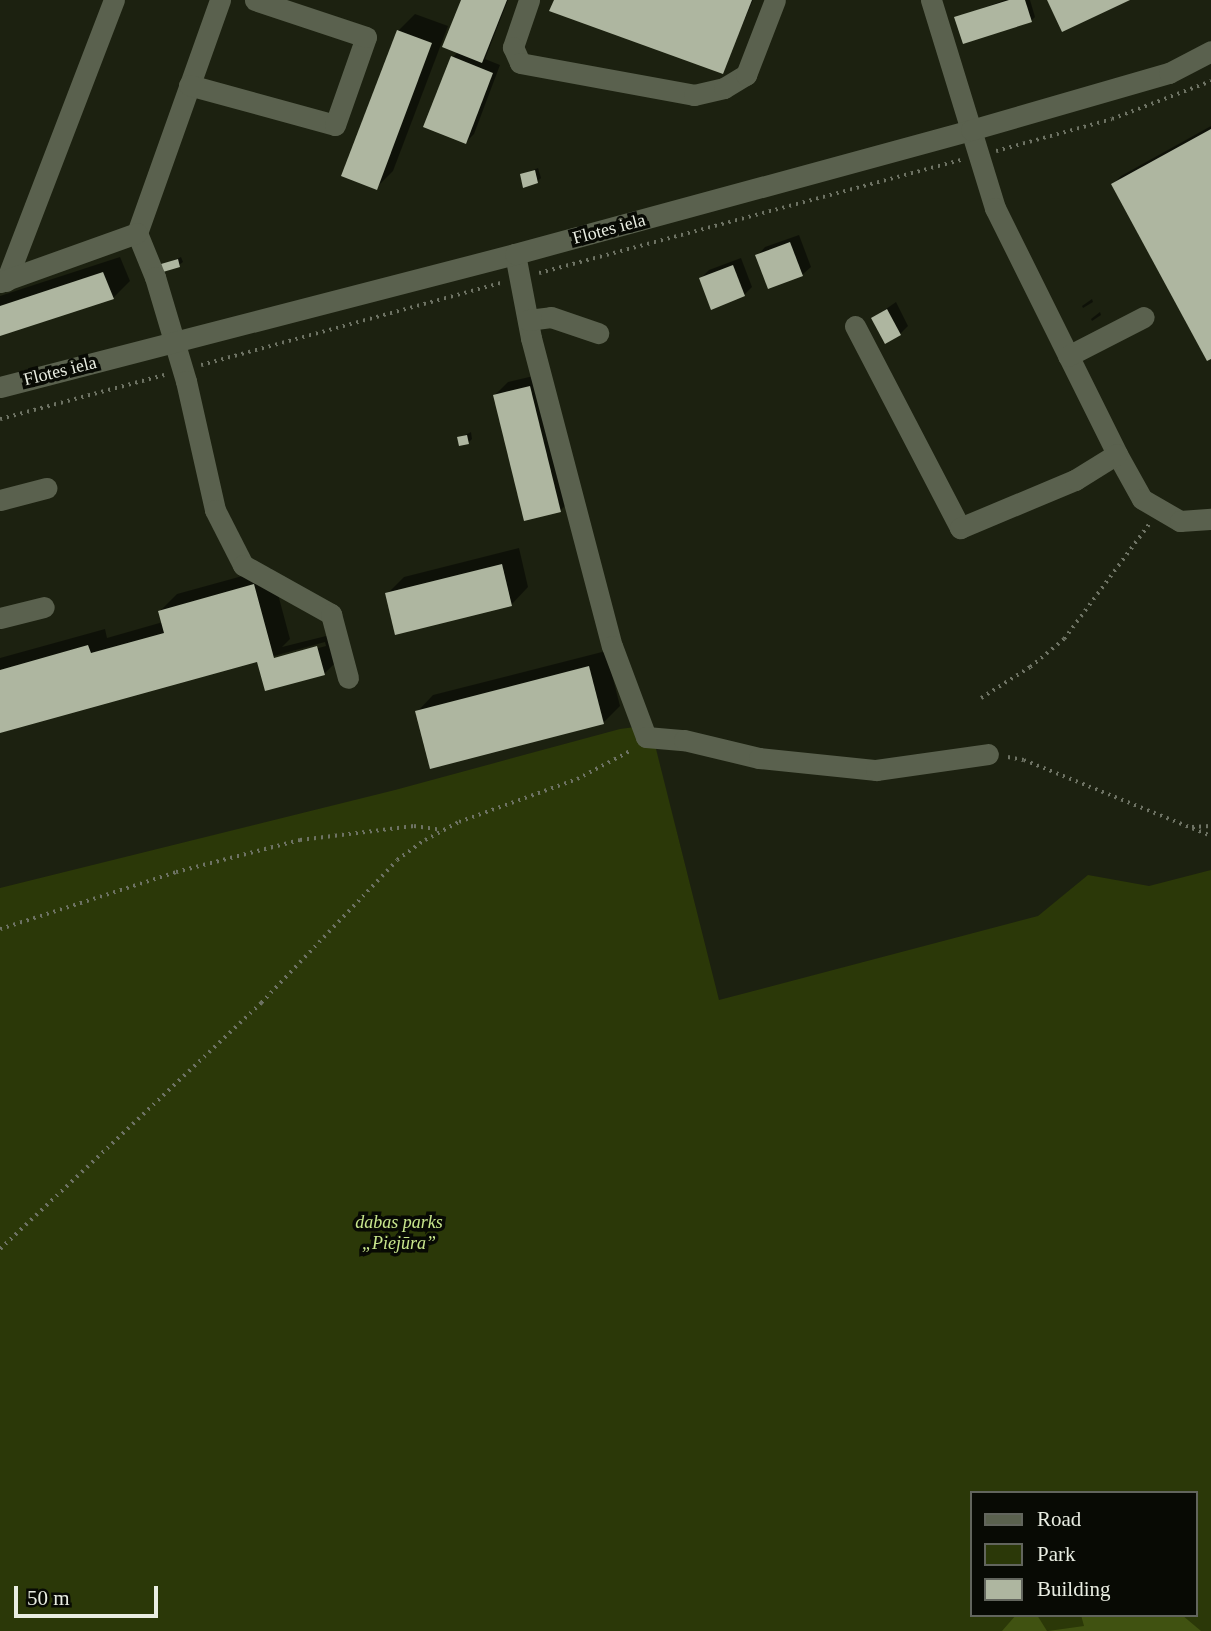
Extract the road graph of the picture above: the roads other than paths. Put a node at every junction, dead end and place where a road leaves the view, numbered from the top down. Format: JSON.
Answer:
{"nodes":[{"id":1,"x":114,"y":0,"type":"edge"},
{"id":2,"x":220,"y":0,"type":"edge"},
{"id":3,"x":256,"y":0,"type":"edge"},
{"id":4,"x":529,"y":0,"type":"edge"},
{"id":5,"x":776,"y":0,"type":"edge"},
{"id":6,"x":931,"y":0,"type":"edge"},
{"id":7,"x":1211,"y":51,"type":"edge"},
{"id":8,"x":190,"y":86,"type":"junction"},
{"id":9,"x":971,"y":130,"type":"junction"},
{"id":10,"x":137,"y":233,"type":"junction"},
{"id":11,"x":515,"y":254,"type":"junction"},
{"id":12,"x":3,"y":282,"type":"edge"},
{"id":13,"x":1144,"y":317,"type":"dead end"},
{"id":14,"x":528,"y":320,"type":"junction"},
{"id":15,"x":855,"y":326,"type":"dead end"},
{"id":16,"x":598,"y":333,"type":"dead end"},
{"id":17,"x":172,"y":343,"type":"junction"},
{"id":18,"x":1068,"y":356,"type":"junction"},
{"id":19,"x":0,"y":387,"type":"edge"},
{"id":20,"x":1117,"y":454,"type":"junction"},
{"id":21,"x":46,"y":488,"type":"dead end"},
{"id":22,"x":0,"y":500,"type":"edge"},
{"id":23,"x":1211,"y":519,"type":"edge"},
{"id":24,"x":44,"y":607,"type":"dead end"},
{"id":25,"x":0,"y":618,"type":"edge"},
{"id":26,"x":348,"y":678,"type":"dead end"},
{"id":27,"x":988,"y":754,"type":"road end"}],
"edges":[{"from":1,"to":12,"type":"street"},
{"from":2,"to":8,"type":"street"},
{"from":3,"to":8,"type":"street"},
{"from":4,"to":5,"type":"street"},
{"from":6,"to":9,"type":"street"},
{"from":7,"to":9,"type":"street","name":"Flotes iela"},
{"from":8,"to":10,"type":"street"},
{"from":9,"to":11,"type":"street","name":"Flotes iela"},
{"from":9,"to":18,"type":"street"},
{"from":10,"to":12,"type":"street"},
{"from":10,"to":17,"type":"street"},
{"from":11,"to":14,"type":"street"},
{"from":11,"to":17,"type":"street","name":"Flotes iela"},
{"from":13,"to":18,"type":"street"},
{"from":14,"to":16,"type":"street"},
{"from":14,"to":27,"type":"street"},
{"from":15,"to":20,"type":"street"},
{"from":17,"to":19,"type":"street","name":"Flotes iela"},
{"from":17,"to":26,"type":"street"},
{"from":18,"to":20,"type":"street"},
{"from":20,"to":23,"type":"street"},
{"from":21,"to":22,"type":"street"},
{"from":24,"to":25,"type":"street"}]}
